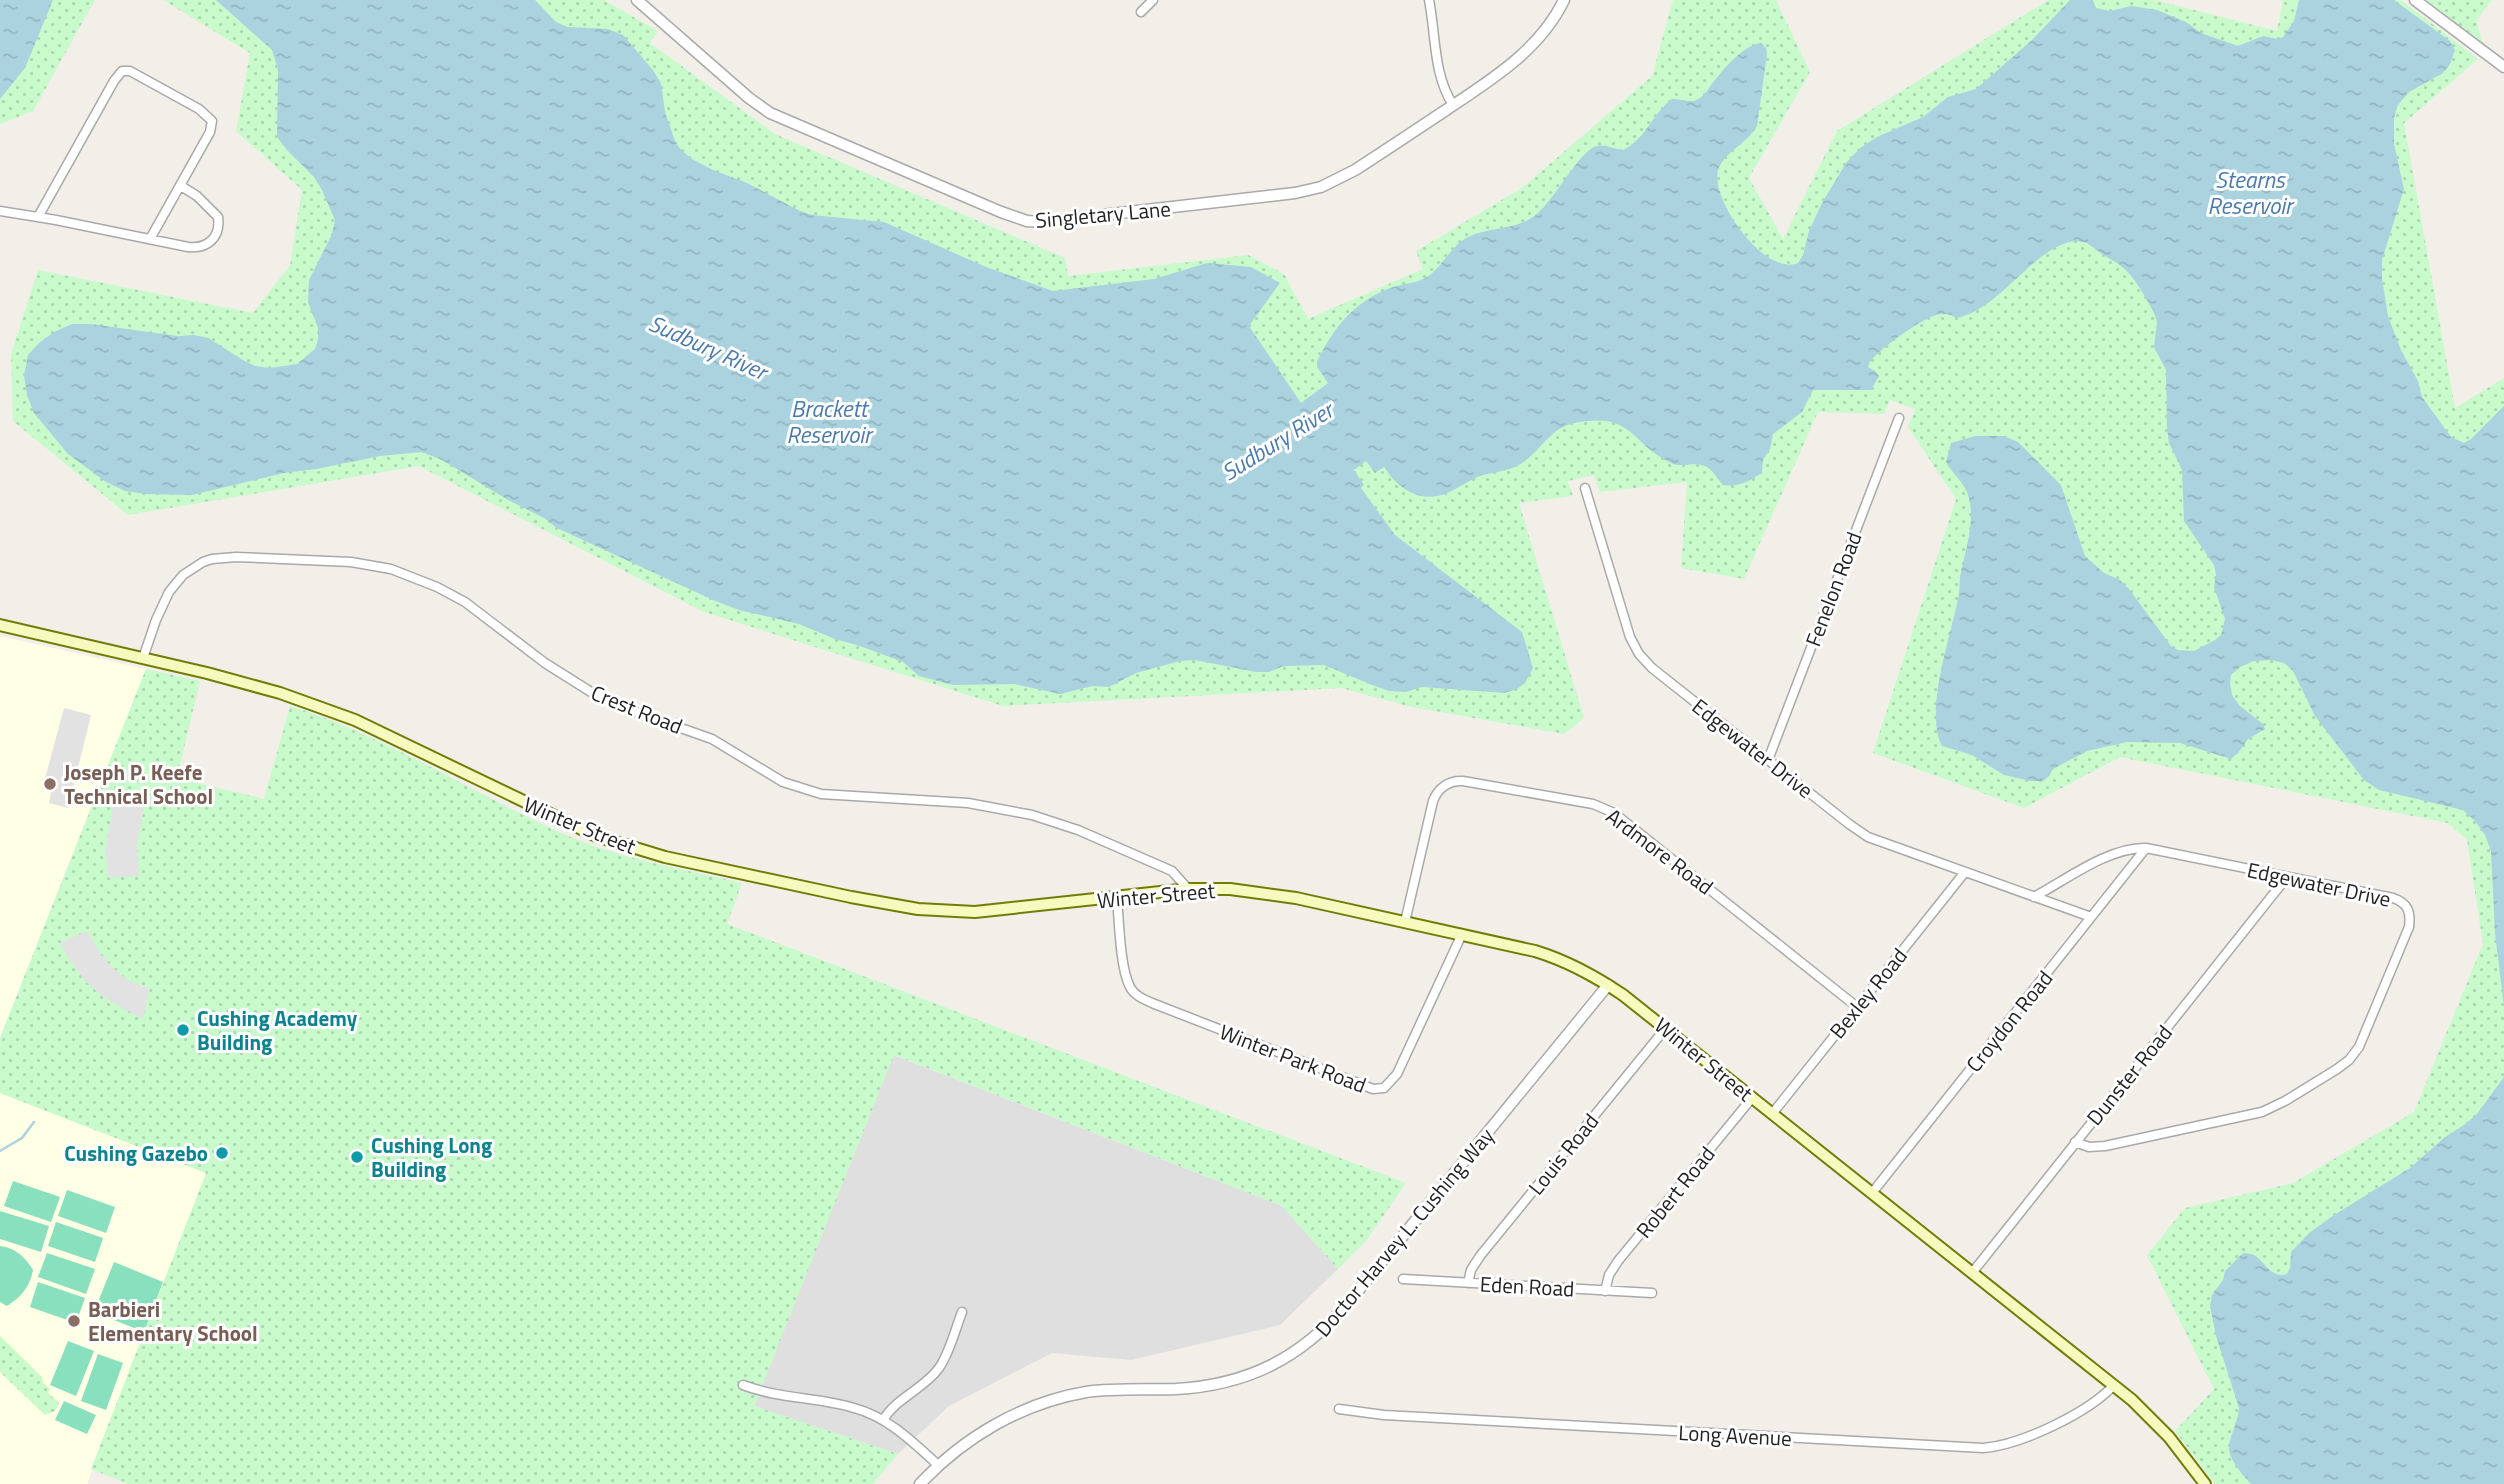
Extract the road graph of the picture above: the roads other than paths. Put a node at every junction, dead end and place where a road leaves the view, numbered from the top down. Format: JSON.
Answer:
{"nodes":[{"id":1,"x":637,"y":0,"type":"edge"},
{"id":2,"x":1153,"y":0,"type":"edge"},
{"id":3,"x":1429,"y":0,"type":"edge"},
{"id":4,"x":1564,"y":0,"type":"edge"},
{"id":5,"x":2415,"y":0,"type":"edge"},
{"id":6,"x":1141,"y":12,"type":"dead end"},
{"id":7,"x":2504,"y":67,"type":"edge"},
{"id":8,"x":1453,"y":105,"type":"junction"},
{"id":9,"x":181,"y":186,"type":"junction"},
{"id":10,"x":0,"y":211,"type":"edge"},
{"id":11,"x":38,"y":217,"type":"junction"},
{"id":12,"x":150,"y":239,"type":"junction"},
{"id":13,"x":1899,"y":418,"type":"dead end"},
{"id":14,"x":1585,"y":488,"type":"dead end"},
{"id":15,"x":0,"y":625,"type":"edge"},
{"id":16,"x":143,"y":658,"type":"junction"},
{"id":17,"x":1768,"y":760,"type":"junction"},
{"id":18,"x":2146,"y":848,"type":"junction"},
{"id":19,"x":1965,"y":872,"type":"junction"},
{"id":20,"x":2287,"y":877,"type":"junction"},
{"id":21,"x":1188,"y":889,"type":"junction"},
{"id":22,"x":1117,"y":897,"type":"junction"},
{"id":23,"x":2034,"y":897,"type":"junction"},
{"id":24,"x":2091,"y":917,"type":"junction"},
{"id":25,"x":1405,"y":922,"type":"junction"},
{"id":26,"x":1462,"y":934,"type":"junction"},
{"id":27,"x":1608,"y":985,"type":"junction"},
{"id":28,"x":1857,"y":1007,"type":"junction"},
{"id":29,"x":1665,"y":1028,"type":"junction"},
{"id":30,"x":1752,"y":1098,"type":"junction"},
{"id":31,"x":1772,"y":1114,"type":"junction"},
{"id":32,"x":2076,"y":1142,"type":"junction"},
{"id":33,"x":1872,"y":1193,"type":"junction"},
{"id":34,"x":1972,"y":1273,"type":"junction"},
{"id":35,"x":1403,"y":1279,"type":"dead end"},
{"id":36,"x":1468,"y":1283,"type":"junction"},
{"id":37,"x":1605,"y":1291,"type":"junction"},
{"id":38,"x":1652,"y":1293,"type":"dead end"},
{"id":39,"x":962,"y":1312,"type":"dead end"},
{"id":40,"x":743,"y":1385,"type":"dead end"},
{"id":41,"x":2114,"y":1385,"type":"junction"},
{"id":42,"x":1339,"y":1409,"type":"dead end"},
{"id":43,"x":883,"y":1420,"type":"junction"},
{"id":44,"x":938,"y":1465,"type":"junction"},
{"id":45,"x":920,"y":1484,"type":"edge"},
{"id":46,"x":2204,"y":1484,"type":"edge"}],
"edges":[{"from":1,"to":8,"type":"street","name":"Singletary Lane"},
{"from":2,"to":6,"type":"street"},
{"from":3,"to":8,"type":"street"},
{"from":4,"to":8,"type":"street","name":"Singletary Lane"},
{"from":5,"to":7,"type":"street"},
{"from":9,"to":11,"type":"street"},
{"from":9,"to":12,"type":"street"},
{"from":9,"to":12,"type":"street"},
{"from":10,"to":11,"type":"street"},
{"from":11,"to":12,"type":"street"},
{"from":13,"to":17,"type":"street","name":"Fenelon Road"},
{"from":14,"to":17,"type":"street","name":"Edgewater Drive"},
{"from":15,"to":16,"type":"main road","name":"Winter Street"},
{"from":16,"to":21,"type":"street","name":"Crest Road"},
{"from":16,"to":22,"type":"main road","name":"Winter Street"},
{"from":17,"to":19,"type":"street","name":"Edgewater Drive"},
{"from":18,"to":20,"type":"street","name":"Edgewater Drive"},
{"from":18,"to":23,"type":"street","name":"Edgewater Drive"},
{"from":18,"to":24,"type":"street","name":"Croydon Road"},
{"from":19,"to":23,"type":"street","name":"Edgewater Drive"},
{"from":19,"to":28,"type":"street","name":"Bexley Road"},
{"from":20,"to":32,"type":"street","name":"Dunster Road"},
{"from":20,"to":32,"type":"street","name":"Edgewater Drive"},
{"from":21,"to":22,"type":"main road","name":"Winter Street"},
{"from":21,"to":25,"type":"main road","name":"Winter Street"},
{"from":22,"to":26,"type":"street","name":"Winter Park Road"},
{"from":23,"to":24,"type":"street","name":"Edgewater Drive"},
{"from":24,"to":33,"type":"street","name":"Croydon Road"},
{"from":25,"to":26,"type":"main road","name":"Winter Street"},
{"from":25,"to":28,"type":"street","name":"Ardmore Road"},
{"from":26,"to":27,"type":"main road","name":"Winter Street"},
{"from":27,"to":29,"type":"main road","name":"Winter Street"},
{"from":27,"to":44,"type":"street","name":"Doctor Harvey L. Cushing Way"},
{"from":28,"to":31,"type":"street","name":"Bexley Road"},
{"from":29,"to":30,"type":"main road","name":"Winter Street"},
{"from":29,"to":36,"type":"street","name":"Louis Road"},
{"from":30,"to":31,"type":"main road","name":"Winter Street"},
{"from":30,"to":37,"type":"street","name":"Robert Road"},
{"from":31,"to":33,"type":"main road","name":"Winter Street"},
{"from":32,"to":34,"type":"street","name":"Dunster Road"},
{"from":33,"to":34,"type":"main road","name":"Winter Street"},
{"from":34,"to":41,"type":"main road","name":"Winter Street"},
{"from":35,"to":36,"type":"street","name":"Eden Road"},
{"from":36,"to":37,"type":"street","name":"Eden Road"},
{"from":37,"to":38,"type":"street","name":"Eden Road"},
{"from":39,"to":43,"type":"street"},
{"from":40,"to":43,"type":"street"},
{"from":41,"to":42,"type":"street","name":"Long Avenue"},
{"from":41,"to":46,"type":"main road","name":"Winter Street"},
{"from":43,"to":44,"type":"street"},
{"from":44,"to":45,"type":"street","name":"Doctor Harvey L. Cushing Way"}]}
